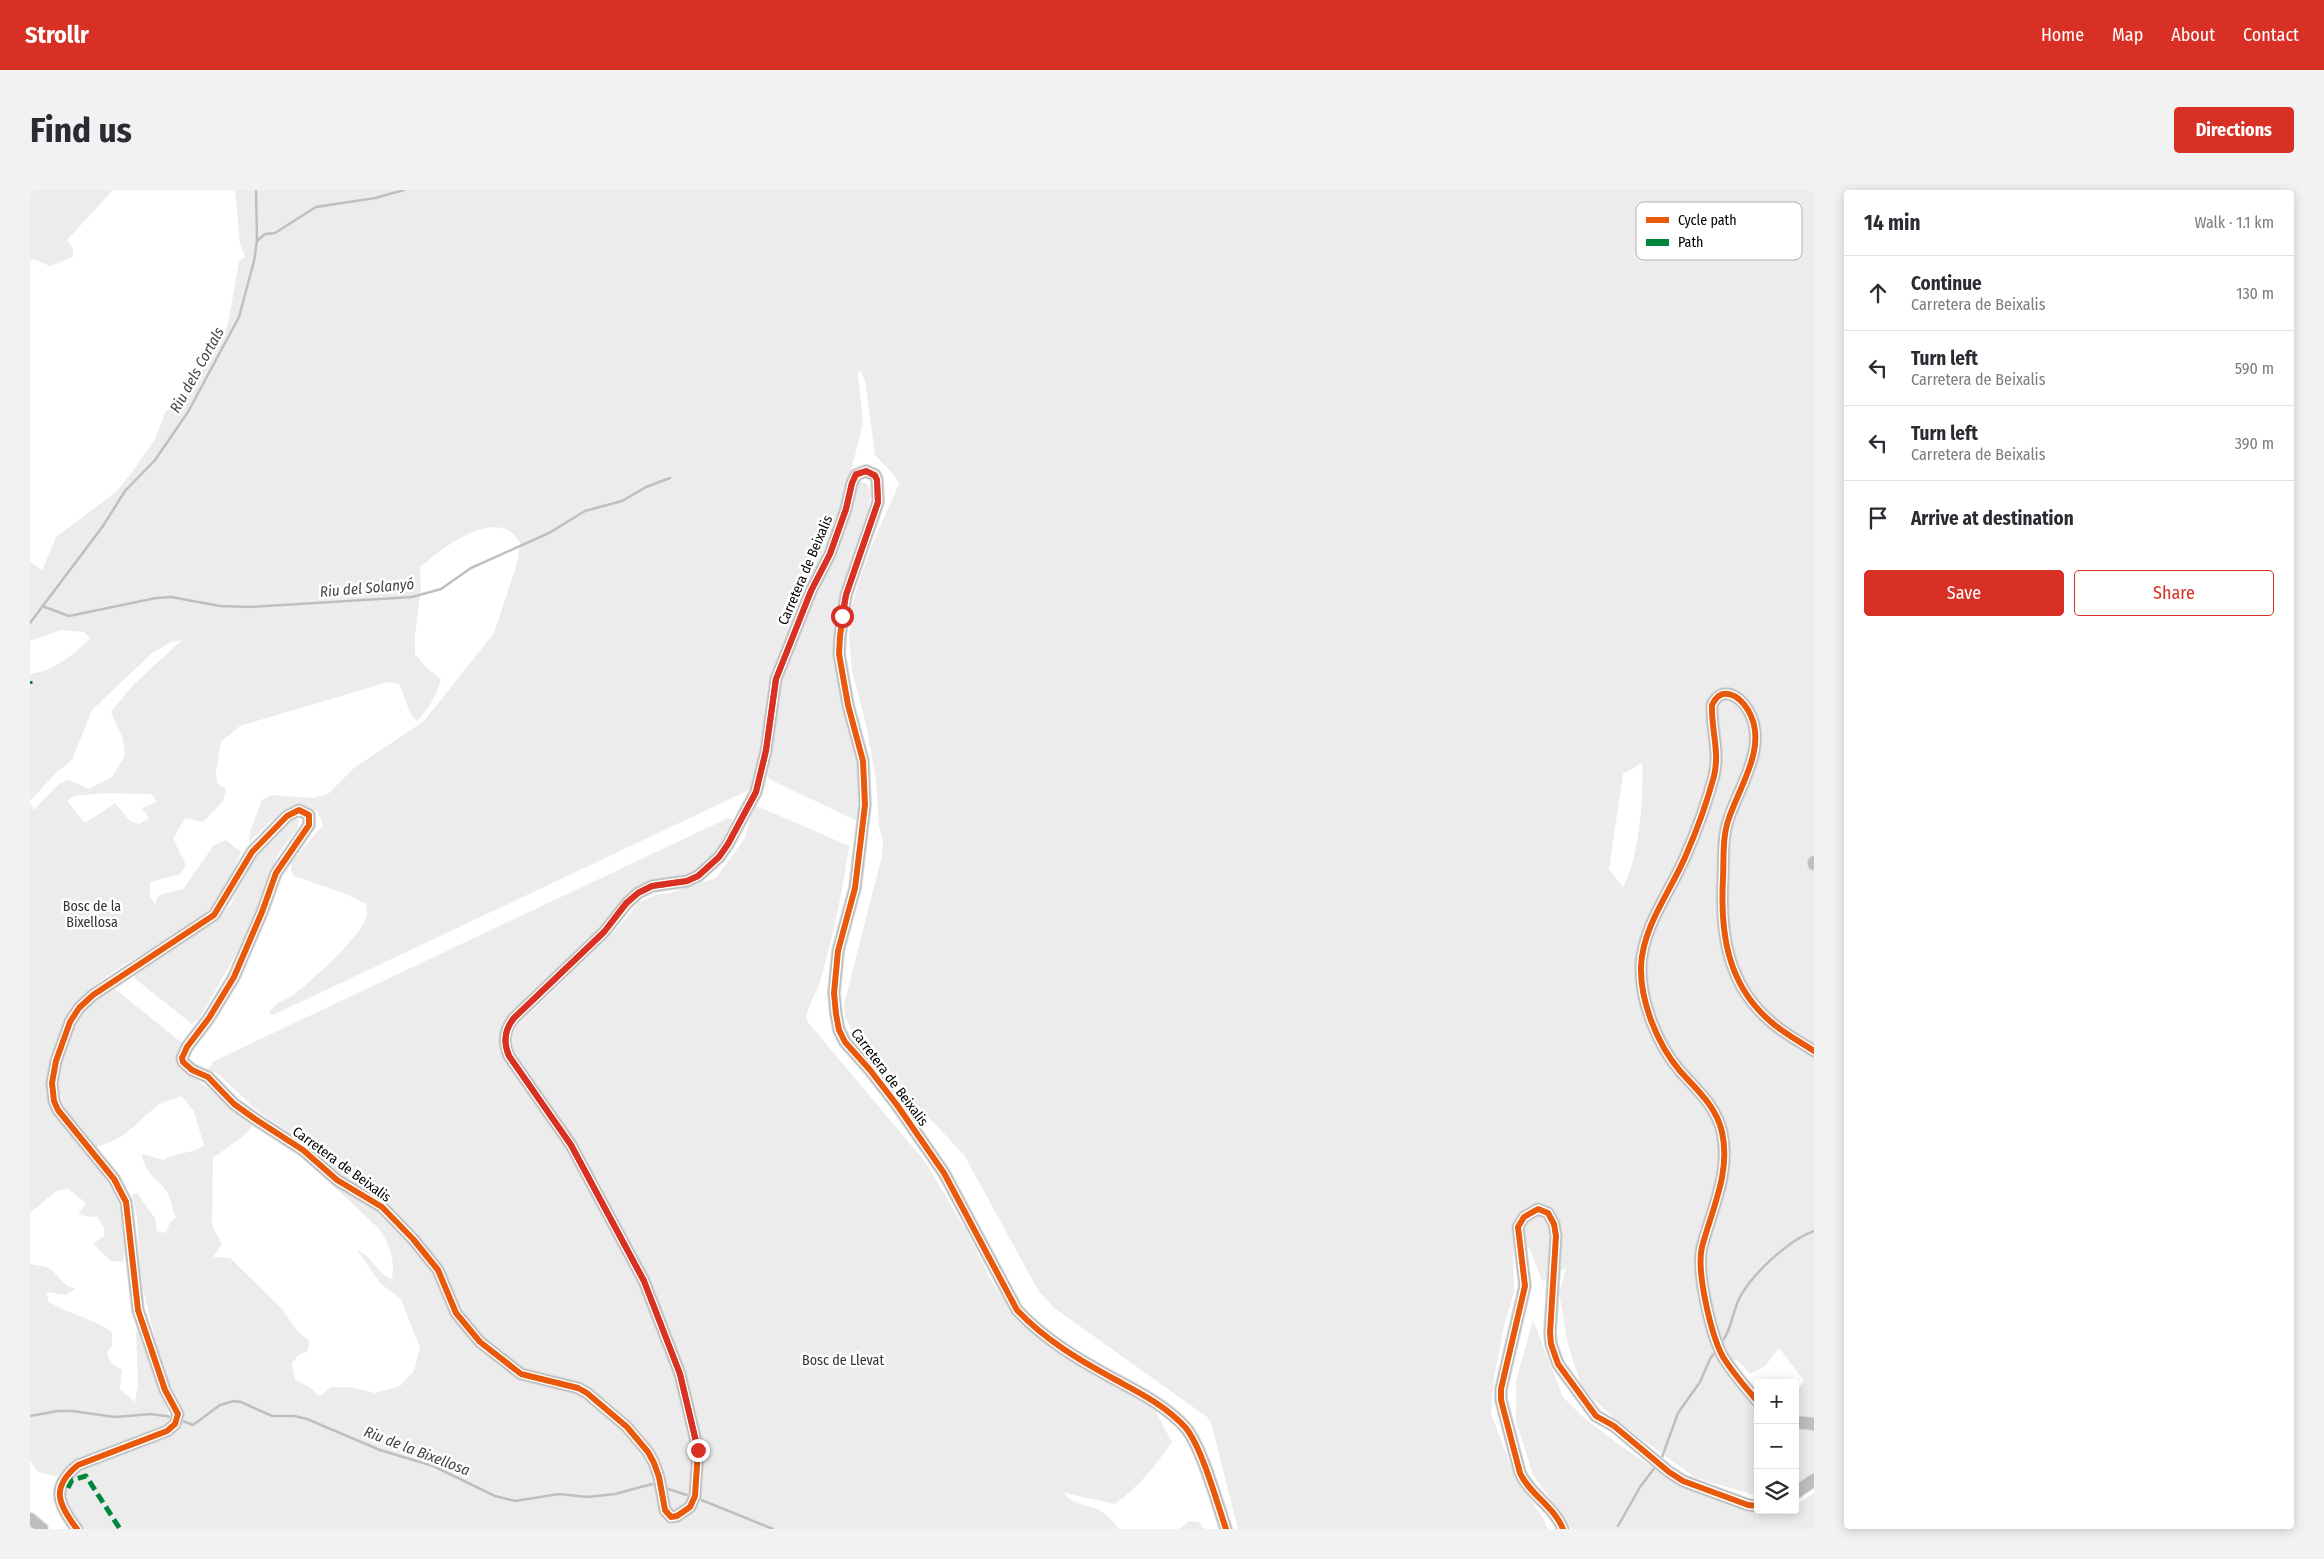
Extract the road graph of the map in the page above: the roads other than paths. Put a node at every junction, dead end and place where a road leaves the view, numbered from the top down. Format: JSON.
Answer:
{"nodes":[{"id":1,"x":1814,"y":1051,"type":"edge"},
{"id":2,"x":1754,"y":1398,"type":"edge"},
{"id":3,"x":1799,"y":1422,"type":"edge"},
{"id":4,"x":1814,"y":1424,"type":"edge"},
{"id":5,"x":1814,"y":1480,"type":"edge"},
{"id":6,"x":1799,"y":1489,"type":"edge"},
{"id":7,"x":1754,"y":1506,"type":"edge"},
{"id":8,"x":30,"y":1519,"type":"edge"},
{"id":9,"x":42,"y":1529,"type":"edge"},
{"id":10,"x":77,"y":1529,"type":"edge"},
{"id":11,"x":1226,"y":1529,"type":"edge"},
{"id":12,"x":1563,"y":1529,"type":"edge"}],
"edges":[{"from":1,"to":2,"type":"main road"},
{"from":3,"to":4,"type":"main road"},
{"from":5,"to":6,"type":"main road"},
{"from":7,"to":12,"type":"main road"},
{"from":8,"to":9,"type":"main road"},
{"from":10,"to":11,"type":"main road","name":"Carretera de Beixalis"}]}
